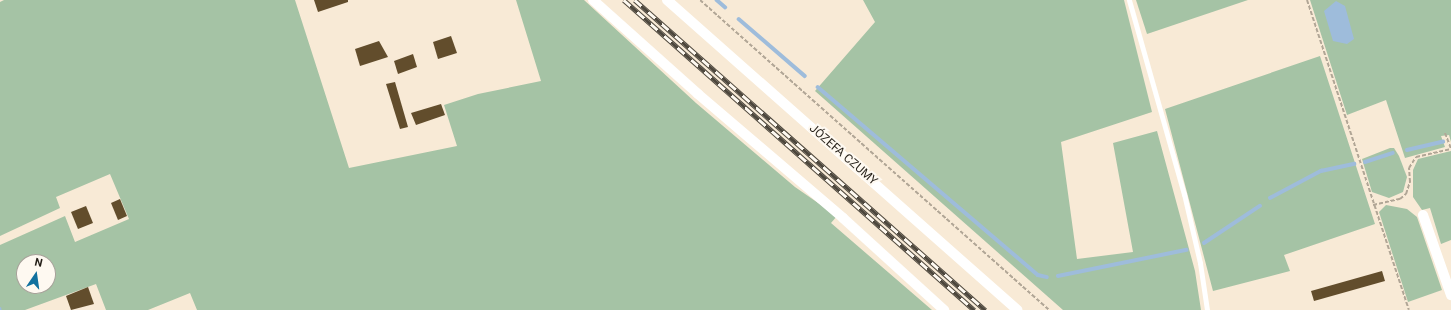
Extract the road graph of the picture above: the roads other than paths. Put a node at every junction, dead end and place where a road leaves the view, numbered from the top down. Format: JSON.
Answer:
{"nodes":[{"id":1,"x":593,"y":0,"type":"edge"},
{"id":2,"x":668,"y":0,"type":"edge"},
{"id":3,"x":1129,"y":0,"type":"edge"},
{"id":4,"x":1423,"y":215,"type":"dead end"},
{"id":5,"x":1451,"y":295,"type":"edge"},
{"id":6,"x":944,"y":310,"type":"edge"},
{"id":7,"x":1018,"y":310,"type":"edge"},
{"id":8,"x":1207,"y":310,"type":"edge"}],
"edges":[{"from":1,"to":6,"type":"street"},
{"from":2,"to":7,"type":"street","name":"JÓZEFA CZUMY"},
{"from":3,"to":8,"type":"lane"},
{"from":4,"to":5,"type":"street"}]}
